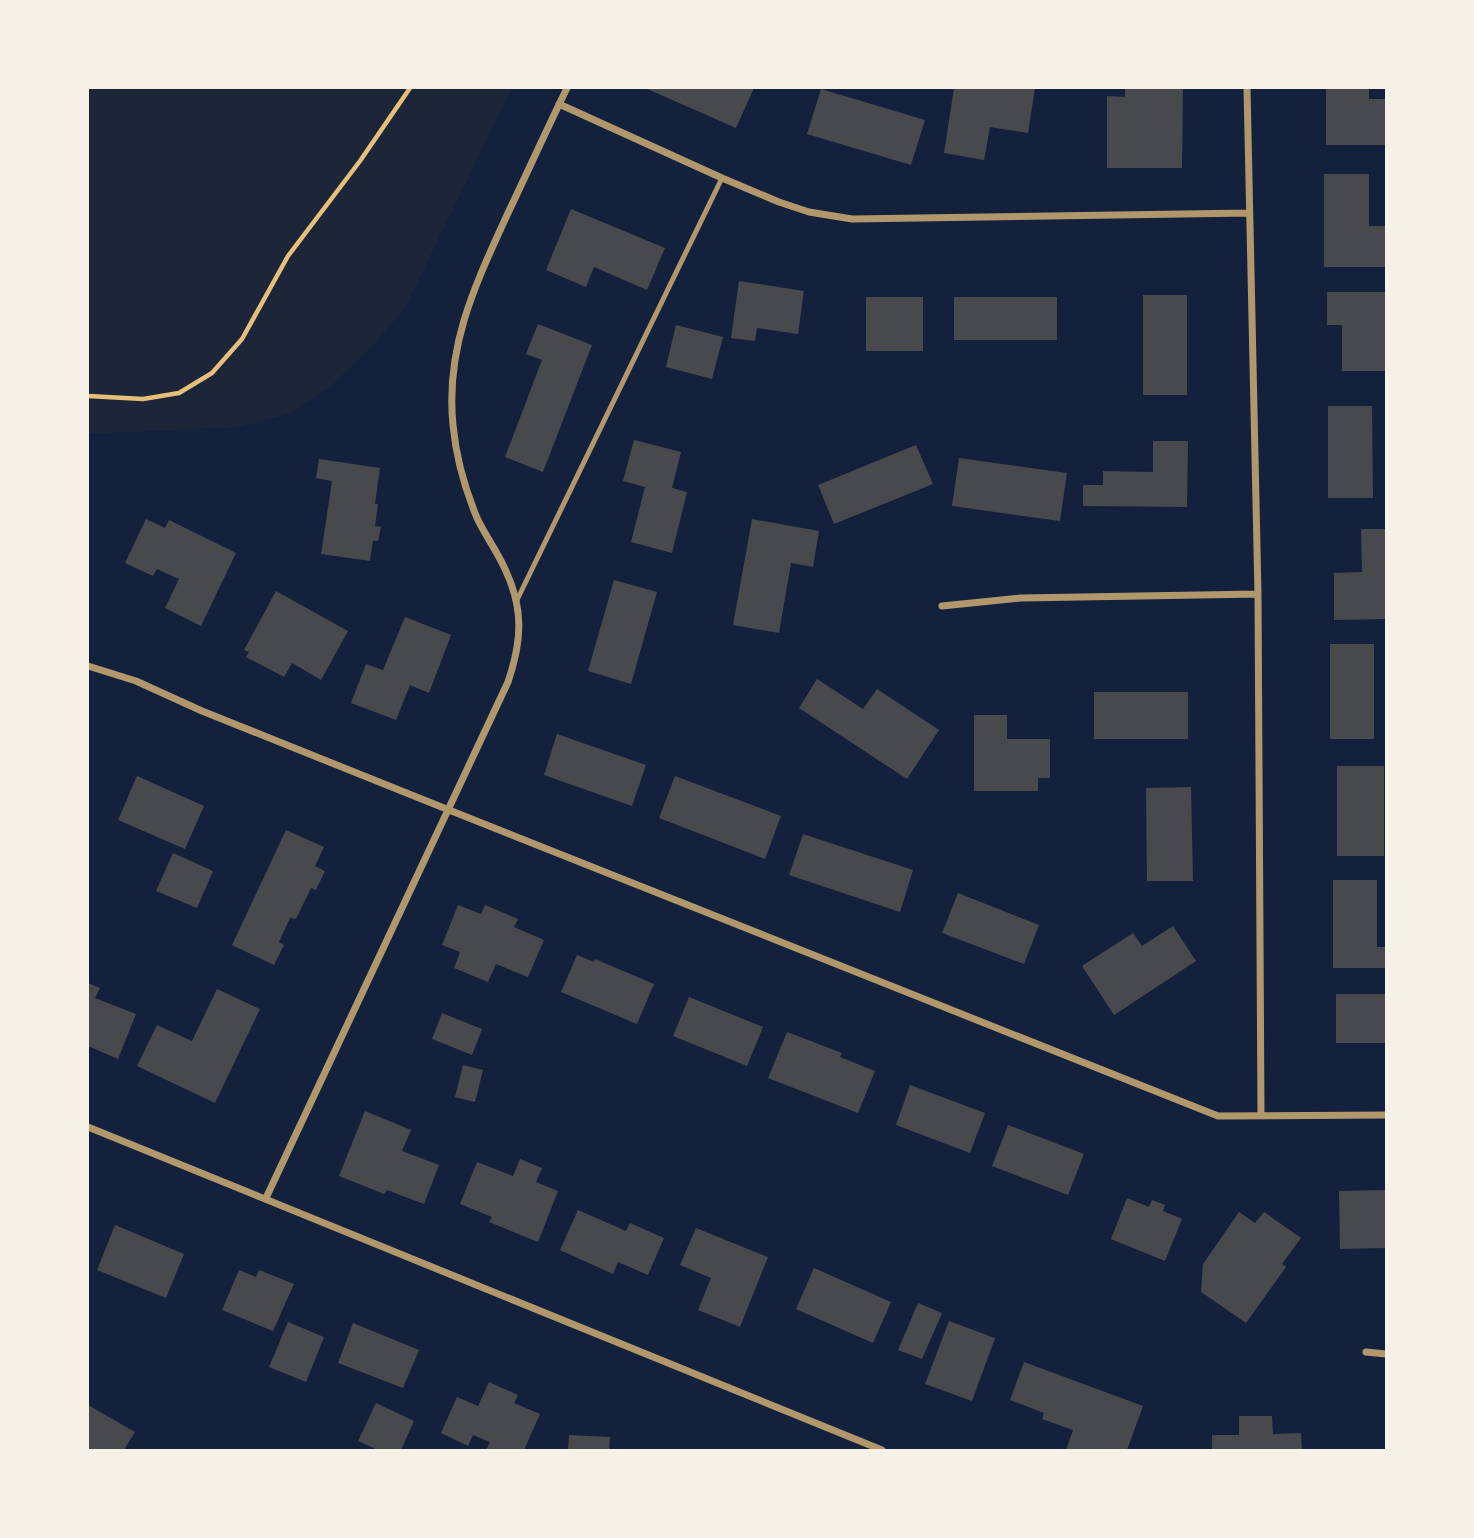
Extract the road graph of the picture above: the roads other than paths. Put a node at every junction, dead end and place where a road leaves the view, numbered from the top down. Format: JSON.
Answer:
{"nodes":[{"id":1,"x":567,"y":88,"type":"edge"},
{"id":2,"x":1247,"y":88,"type":"edge"},
{"id":3,"x":559,"y":104,"type":"junction"},
{"id":4,"x":722,"y":178,"type":"junction"},
{"id":5,"x":1250,"y":213,"type":"junction"},
{"id":6,"x":1258,"y":594,"type":"junction"},
{"id":7,"x":517,"y":600,"type":"junction"},
{"id":8,"x":942,"y":606,"type":"dead end"},
{"id":9,"x":88,"y":666,"type":"edge"},
{"id":10,"x":449,"y":810,"type":"junction"},
{"id":11,"x":1387,"y":1115,"type":"edge"},
{"id":12,"x":1261,"y":1116,"type":"junction"},
{"id":13,"x":88,"y":1127,"type":"edge"},
{"id":14,"x":266,"y":1198,"type":"junction"},
{"id":15,"x":1366,"y":1352,"type":"dead end"},
{"id":16,"x":1387,"y":1354,"type":"edge"},
{"id":17,"x":883,"y":1451,"type":"edge"}],
"edges":[{"from":1,"to":3,"type":"street"},
{"from":2,"to":5,"type":"street"},
{"from":3,"to":4,"type":"street"},
{"from":3,"to":7,"type":"street"},
{"from":4,"to":5,"type":"street"},
{"from":4,"to":7,"type":"lane"},
{"from":5,"to":6,"type":"street"},
{"from":6,"to":8,"type":"street"},
{"from":6,"to":12,"type":"street"},
{"from":7,"to":10,"type":"street"},
{"from":9,"to":10,"type":"street"},
{"from":10,"to":12,"type":"street"},
{"from":10,"to":14,"type":"street"},
{"from":11,"to":12,"type":"street"},
{"from":13,"to":14,"type":"street"},
{"from":14,"to":17,"type":"street"},
{"from":15,"to":16,"type":"street"}]}
